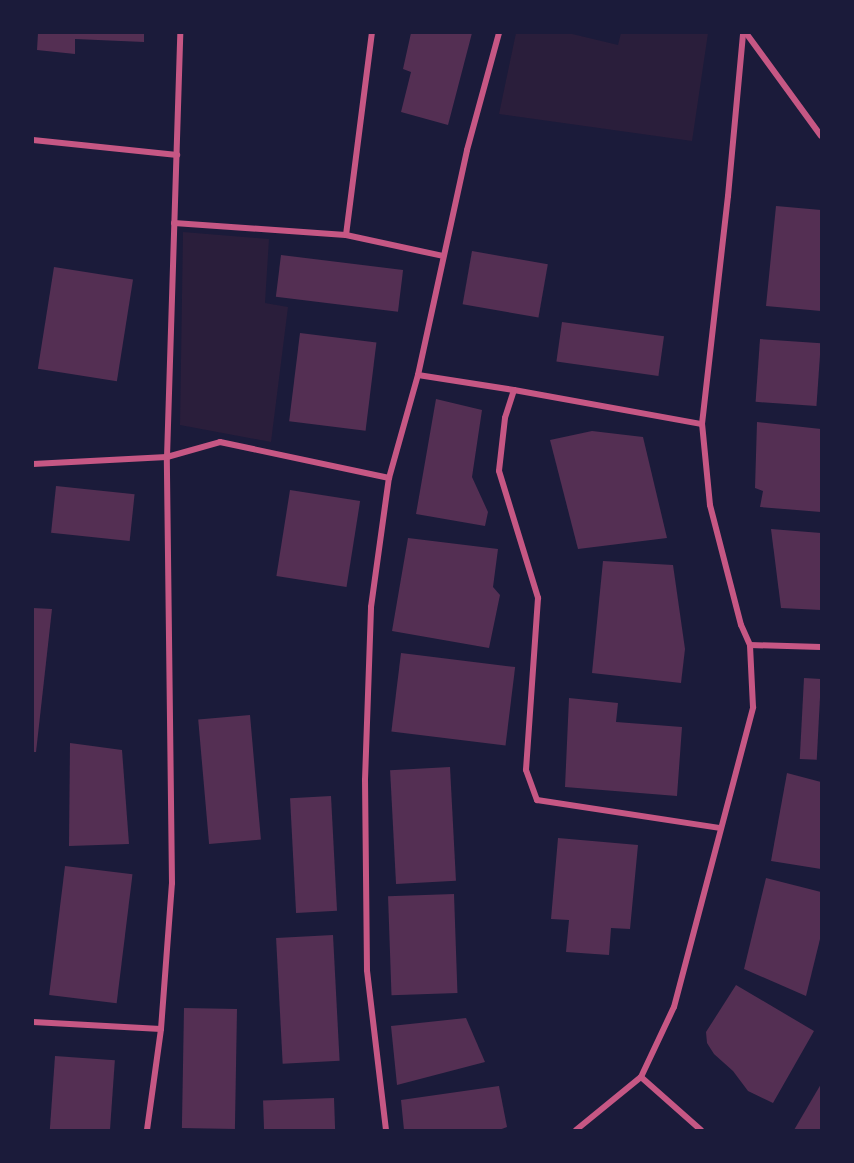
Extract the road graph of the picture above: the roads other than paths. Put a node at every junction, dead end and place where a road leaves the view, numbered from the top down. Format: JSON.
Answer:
{"nodes":[{"id":1,"x":180,"y":33,"type":"edge"},
{"id":2,"x":372,"y":33,"type":"edge"},
{"id":3,"x":499,"y":33,"type":"edge"},
{"id":4,"x":744,"y":33,"type":"edge"},
{"id":5,"x":821,"y":136,"type":"edge"},
{"id":6,"x":33,"y":140,"type":"edge"},
{"id":7,"x":177,"y":155,"type":"junction"},
{"id":8,"x":174,"y":223,"type":"junction"},
{"id":9,"x":346,"y":235,"type":"junction"},
{"id":10,"x":443,"y":256,"type":"junction"},
{"id":11,"x":418,"y":375,"type":"junction"},
{"id":12,"x":514,"y":390,"type":"junction"},
{"id":13,"x":702,"y":424,"type":"junction"},
{"id":14,"x":167,"y":458,"type":"junction"},
{"id":15,"x":33,"y":464,"type":"edge"},
{"id":16,"x":389,"y":478,"type":"junction"},
{"id":17,"x":750,"y":645,"type":"junction"},
{"id":18,"x":821,"y":647,"type":"edge"},
{"id":19,"x":721,"y":828,"type":"junction"},
{"id":20,"x":33,"y":1022,"type":"edge"},
{"id":21,"x":161,"y":1029,"type":"junction"},
{"id":22,"x":641,"y":1077,"type":"junction"},
{"id":23,"x":147,"y":1130,"type":"edge"},
{"id":24,"x":386,"y":1130,"type":"edge"},
{"id":25,"x":576,"y":1130,"type":"edge"},
{"id":26,"x":701,"y":1130,"type":"edge"}],
"edges":[{"from":1,"to":7,"type":"street"},
{"from":2,"to":9,"type":"street"},
{"from":3,"to":10,"type":"street"},
{"from":4,"to":5,"type":"street"},
{"from":4,"to":13,"type":"street"},
{"from":6,"to":7,"type":"street"},
{"from":7,"to":8,"type":"street"},
{"from":8,"to":9,"type":"street"},
{"from":8,"to":14,"type":"street"},
{"from":9,"to":10,"type":"street"},
{"from":10,"to":11,"type":"street"},
{"from":11,"to":12,"type":"street"},
{"from":11,"to":16,"type":"street"},
{"from":12,"to":13,"type":"street"},
{"from":12,"to":19,"type":"street"},
{"from":13,"to":17,"type":"street"},
{"from":14,"to":15,"type":"street"},
{"from":14,"to":16,"type":"street"},
{"from":14,"to":21,"type":"street"},
{"from":16,"to":24,"type":"street"},
{"from":17,"to":18,"type":"street"},
{"from":17,"to":19,"type":"street"},
{"from":19,"to":22,"type":"street"},
{"from":20,"to":21,"type":"street"},
{"from":21,"to":23,"type":"street"},
{"from":22,"to":25,"type":"street"},
{"from":22,"to":26,"type":"street"}]}
